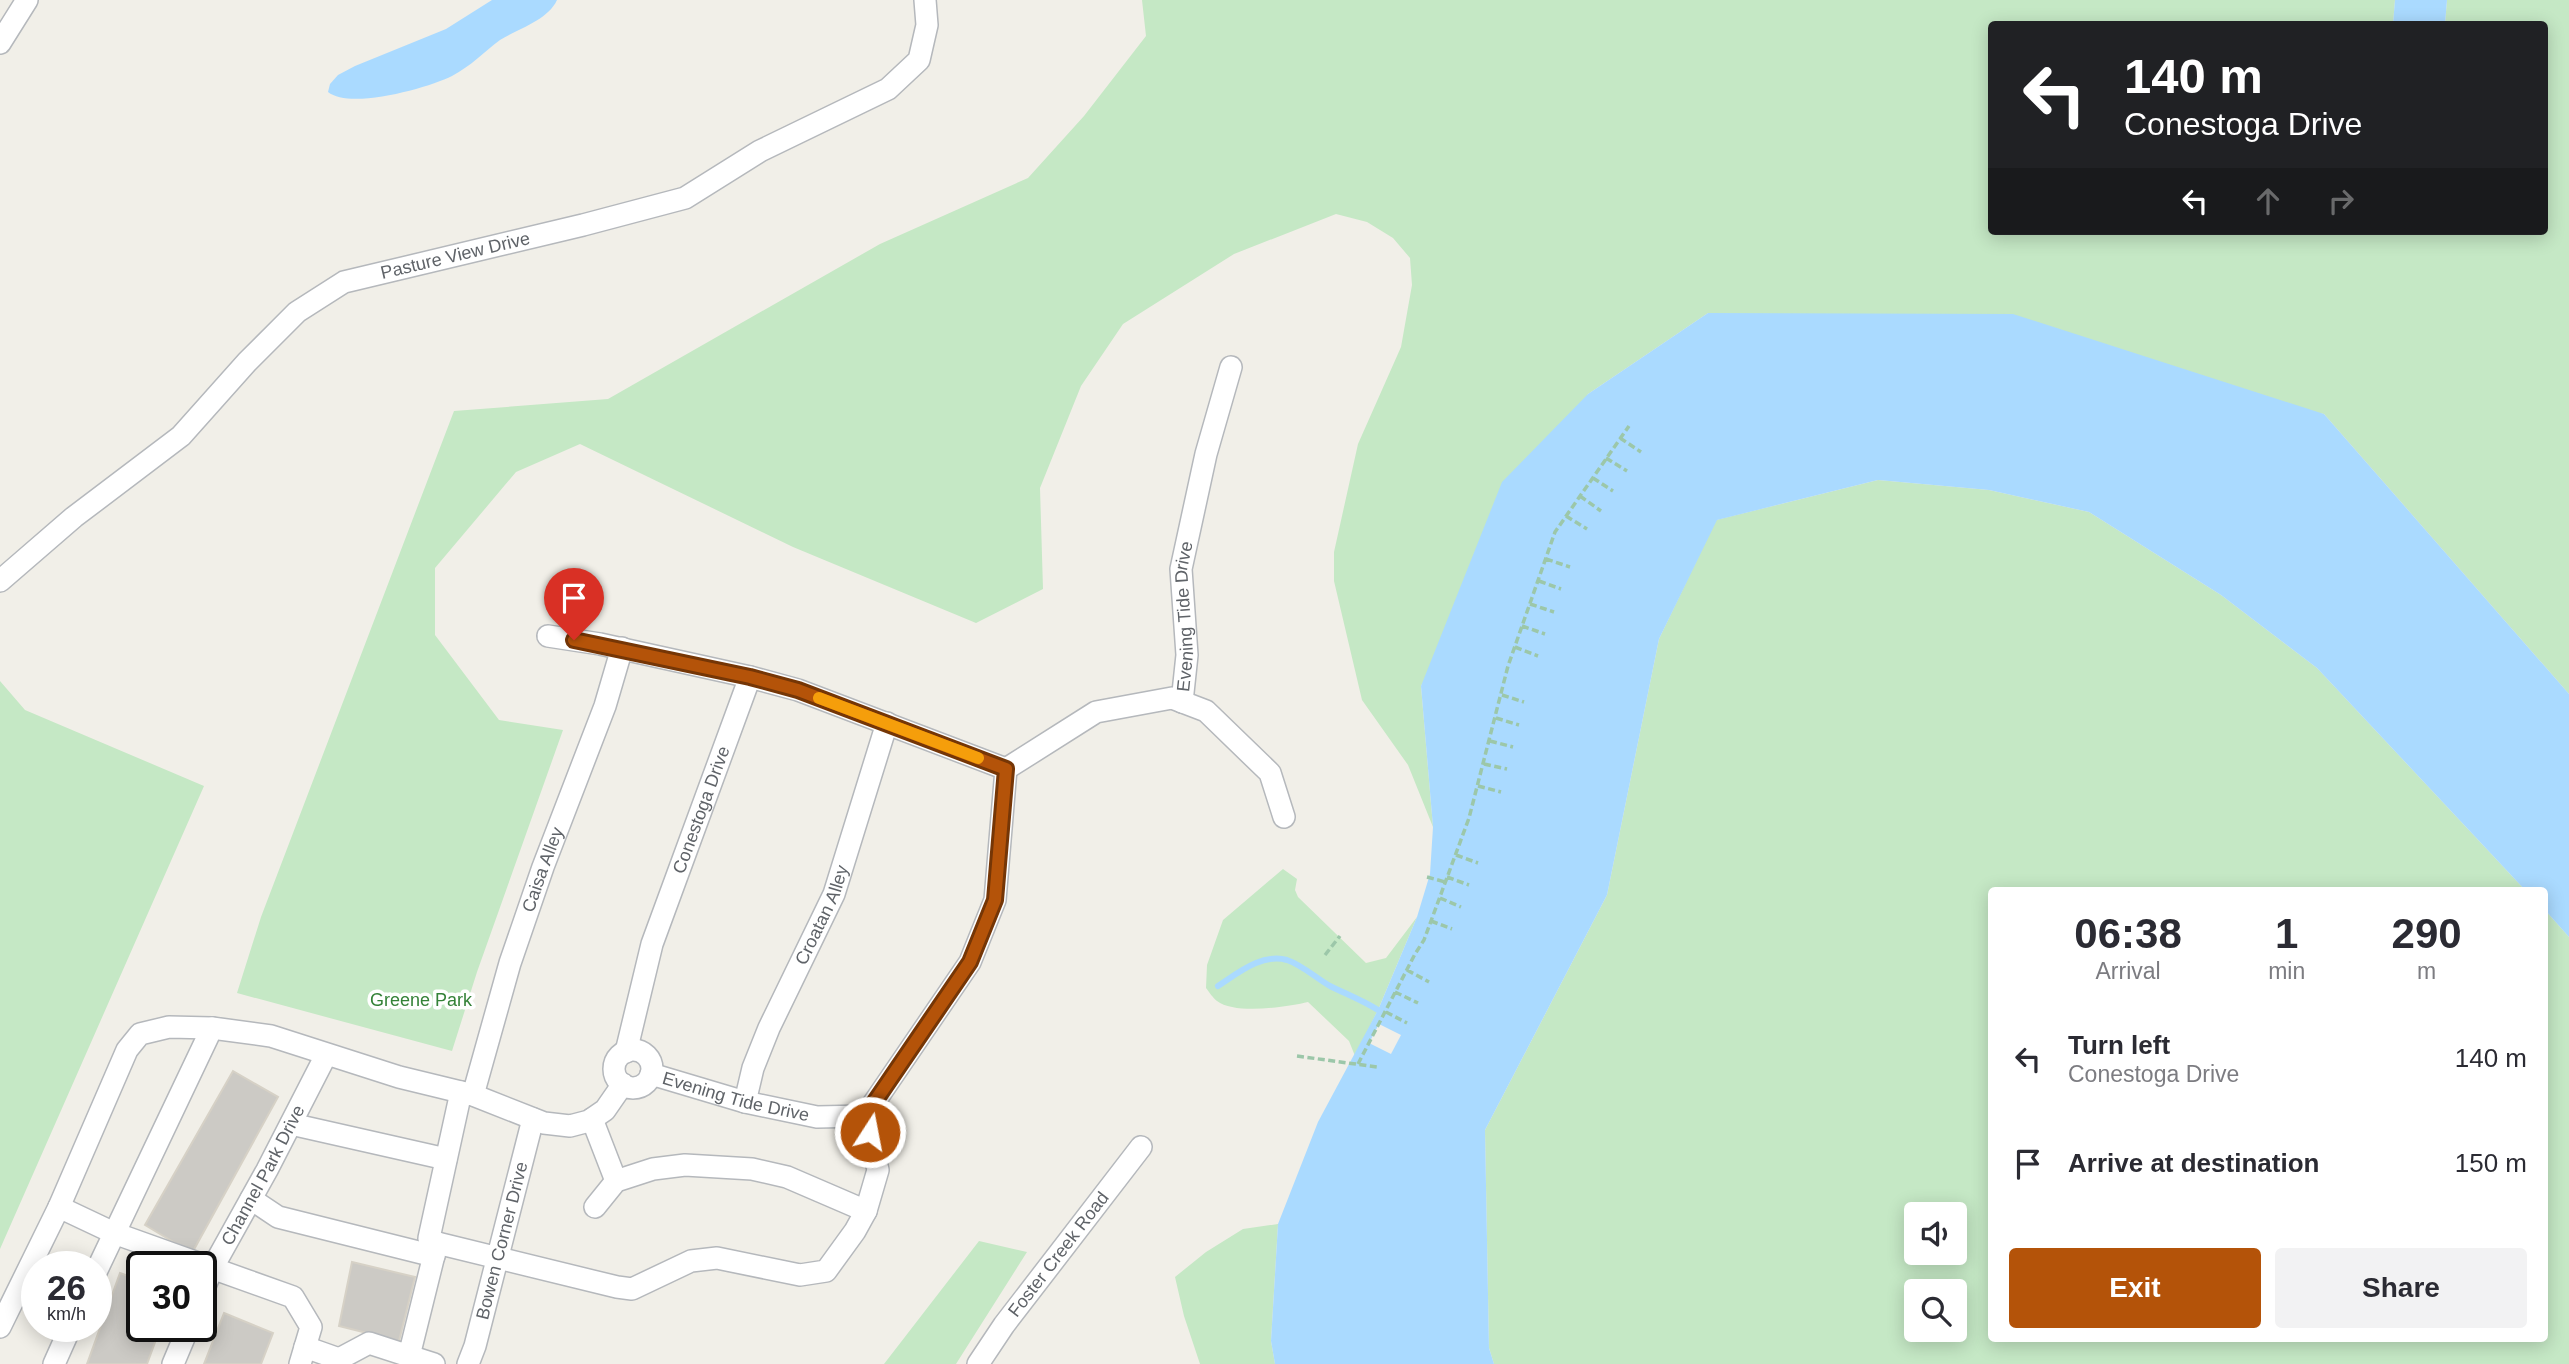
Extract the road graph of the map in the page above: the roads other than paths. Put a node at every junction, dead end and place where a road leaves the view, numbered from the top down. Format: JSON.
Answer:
{"nodes":[{"id":1,"x":27,"y":0,"type":"edge"},
{"id":2,"x":925,"y":0,"type":"edge"},
{"id":3,"x":0,"y":43,"type":"edge"},
{"id":4,"x":1231,"y":367,"type":"dead end"},
{"id":5,"x":0,"y":580,"type":"edge"},
{"id":6,"x":548,"y":636,"type":"dead end"},
{"id":7,"x":622,"y":648,"type":"junction"},
{"id":8,"x":750,"y":677,"type":"junction"},
{"id":9,"x":1182,"y":702,"type":"junction"},
{"id":10,"x":887,"y":723,"type":"junction"},
{"id":11,"x":1006,"y":769,"type":"junction"},
{"id":12,"x":1284,"y":817,"type":"dead end"},
{"id":13,"x":212,"y":1028,"type":"junction"},
{"id":14,"x":626,"y":1052,"type":"junction"},
{"id":15,"x":326,"y":1055,"type":"junction"},
{"id":16,"x":651,"y":1074,"type":"junction"},
{"id":17,"x":623,"y":1084,"type":"junction"},
{"id":18,"x":467,"y":1094,"type":"junction"},
{"id":19,"x":745,"y":1102,"type":"junction"},
{"id":20,"x":865,"y":1116,"type":"junction"},
{"id":21,"x":533,"y":1119,"type":"junction"},
{"id":22,"x":592,"y":1119,"type":"junction"},
{"id":23,"x":290,"y":1124,"type":"junction"},
{"id":24,"x":1141,"y":1147,"type":"dead end"},
{"id":25,"x":446,"y":1159,"type":"junction"},
{"id":26,"x":616,"y":1181,"type":"junction"},
{"id":27,"x":251,"y":1199,"type":"junction"},
{"id":28,"x":59,"y":1207,"type":"junction"},
{"id":29,"x":596,"y":1207,"type":"dead end"},
{"id":30,"x":866,"y":1211,"type":"junction"},
{"id":31,"x":114,"y":1233,"type":"junction"},
{"id":32,"x":436,"y":1250,"type":"junction"},
{"id":33,"x":106,"y":1251,"type":"edge"},
{"id":34,"x":166,"y":1251,"type":"edge"},
{"id":35,"x":498,"y":1258,"type":"junction"},
{"id":36,"x":217,"y":1260,"type":"edge"},
{"id":37,"x":217,"y":1268,"type":"edge"},
{"id":38,"x":0,"y":1327,"type":"edge"},
{"id":39,"x":64,"y":1342,"type":"edge"},
{"id":40,"x":182,"y":1342,"type":"edge"},
{"id":41,"x":302,"y":1355,"type":"edge"},
{"id":42,"x":409,"y":1356,"type":"junction"},
{"id":43,"x":54,"y":1364,"type":"edge"},
{"id":44,"x":173,"y":1364,"type":"edge"},
{"id":45,"x":434,"y":1364,"type":"edge"},
{"id":46,"x":468,"y":1364,"type":"edge"},
{"id":47,"x":978,"y":1364,"type":"edge"}],
"edges":[{"from":1,"to":3,"type":"street"},
{"from":2,"to":5,"type":"street","name":"Pasture View Drive"},
{"from":4,"to":9,"type":"street","name":"Evening Tide Drive"},
{"from":6,"to":7,"type":"street"},
{"from":7,"to":8,"type":"street"},
{"from":7,"to":18,"type":"street","name":"Caisa Alley"},
{"from":8,"to":10,"type":"street"},
{"from":8,"to":14,"type":"street","name":"Conestoga Drive"},
{"from":9,"to":11,"type":"street","name":"Evening Tide Drive"},
{"from":9,"to":12,"type":"street"},
{"from":10,"to":11,"type":"street"},
{"from":10,"to":19,"type":"street","name":"Croatan Alley"},
{"from":11,"to":20,"type":"street"},
{"from":13,"to":15,"type":"street"},
{"from":13,"to":28,"type":"street"},
{"from":13,"to":31,"type":"street"},
{"from":14,"to":16,"type":"street"},
{"from":14,"to":17,"type":"street"},
{"from":15,"to":18,"type":"street"},
{"from":15,"to":23,"type":"street","name":"Channel Park Drive"},
{"from":16,"to":17,"type":"street"},
{"from":16,"to":19,"type":"street","name":"Evening Tide Drive"},
{"from":17,"to":22,"type":"street"},
{"from":18,"to":21,"type":"street"},
{"from":18,"to":25,"type":"street","name":"Caisa Alley"},
{"from":19,"to":20,"type":"street","name":"Evening Tide Drive"},
{"from":20,"to":30,"type":"street"},
{"from":21,"to":22,"type":"street"},
{"from":21,"to":35,"type":"street","name":"Bowen Corner Drive"},
{"from":22,"to":26,"type":"street"},
{"from":23,"to":25,"type":"street"},
{"from":23,"to":27,"type":"street","name":"Channel Park Drive"},
{"from":24,"to":47,"type":"street","name":"Foster Creek Road"},
{"from":25,"to":32,"type":"street","name":"Caisa Alley"},
{"from":26,"to":29,"type":"street"},
{"from":26,"to":30,"type":"street"},
{"from":27,"to":32,"type":"street"},
{"from":27,"to":36,"type":"street","name":"Channel Park Drive"},
{"from":28,"to":31,"type":"street"},
{"from":28,"to":38,"type":"street"},
{"from":30,"to":35,"type":"street"},
{"from":31,"to":33,"type":"street"},
{"from":31,"to":34,"type":"street"},
{"from":32,"to":35,"type":"street"},
{"from":32,"to":42,"type":"street"},
{"from":35,"to":46,"type":"street","name":"Bowen Corner Drive"},
{"from":37,"to":41,"type":"street"},
{"from":39,"to":43,"type":"street"},
{"from":40,"to":44,"type":"street"},
{"from":41,"to":42,"type":"street"},
{"from":42,"to":45,"type":"street"}]}
